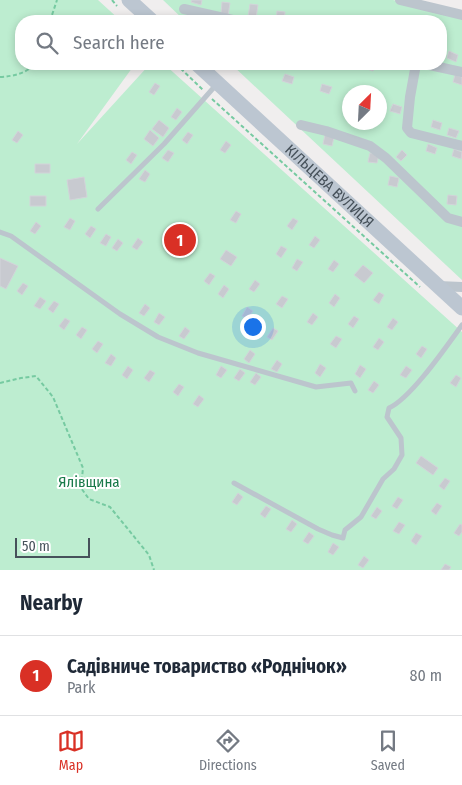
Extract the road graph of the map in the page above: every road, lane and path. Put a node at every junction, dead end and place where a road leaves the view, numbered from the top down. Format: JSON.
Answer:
{"nodes":[{"id":1,"x":57,"y":0,"type":"edge"},
{"id":2,"x":129,"y":0,"type":"edge"},
{"id":3,"x":400,"y":0,"type":"edge"},
{"id":4,"x":184,"y":9,"type":"dead end"},
{"id":5,"x":52,"y":15,"type":"edge"},
{"id":6,"x":145,"y":15,"type":"edge"},
{"id":7,"x":210,"y":15,"type":"edge"},
{"id":8,"x":462,"y":15,"type":"edge"},
{"id":9,"x":447,"y":69,"type":"edge"},
{"id":10,"x":29,"y":70,"type":"edge"},
{"id":11,"x":182,"y":70,"type":"edge"},
{"id":12,"x":204,"y":70,"type":"edge"},
{"id":13,"x":415,"y":70,"type":"edge"},
{"id":14,"x":462,"y":72,"type":"edge"},
{"id":15,"x":0,"y":77,"type":"edge"},
{"id":16,"x":218,"y":83,"type":"junction"},
{"id":17,"x":208,"y":95,"type":"junction"},
{"id":18,"x":300,"y":124,"type":"dead end"},
{"id":19,"x":462,"y":146,"type":"edge"},
{"id":20,"x":98,"y":209,"type":"dead end"},
{"id":21,"x":462,"y":222,"type":"edge"},
{"id":22,"x":0,"y":232,"type":"edge"},
{"id":23,"x":462,"y":287,"type":"edge"},
{"id":24,"x":432,"y":289,"type":"junction"},
{"id":25,"x":462,"y":308,"type":"edge"},
{"id":26,"x":462,"y":325,"type":"edge"},
{"id":27,"x":0,"y":383,"type":"edge"},
{"id":28,"x":355,"y":391,"type":"dead end"},
{"id":29,"x":234,"y":483,"type":"dead end"},
{"id":30,"x":154,"y":570,"type":"edge"}],
"edges":[{"from":1,"to":5,"type":"path"},
{"from":2,"to":6,"type":"main road"},
{"from":3,"to":8,"type":"street"},
{"from":4,"to":7,"type":"street"},
{"from":9,"to":14,"type":"street"},
{"from":10,"to":15,"type":"path"},
{"from":11,"to":17,"type":"path"},
{"from":12,"to":16,"type":"main road","name":"КІЛЬЦЕВА ВУЛИЦЯ"},
{"from":13,"to":19,"type":"street"},
{"from":16,"to":17,"type":"lane"},
{"from":16,"to":24,"type":"main road","name":"КІЛЬЦЕВА ВУЛИЦЯ"},
{"from":17,"to":20,"type":"lane"},
{"from":17,"to":24,"type":"path"},
{"from":18,"to":21,"type":"street"},
{"from":22,"to":28,"type":"lane"},
{"from":23,"to":24,"type":"street"},
{"from":24,"to":25,"type":"main road","name":"КІЛЬЦЕВА ВУЛИЦЯ"},
{"from":26,"to":29,"type":"lane"},
{"from":27,"to":30,"type":"path"}]}
